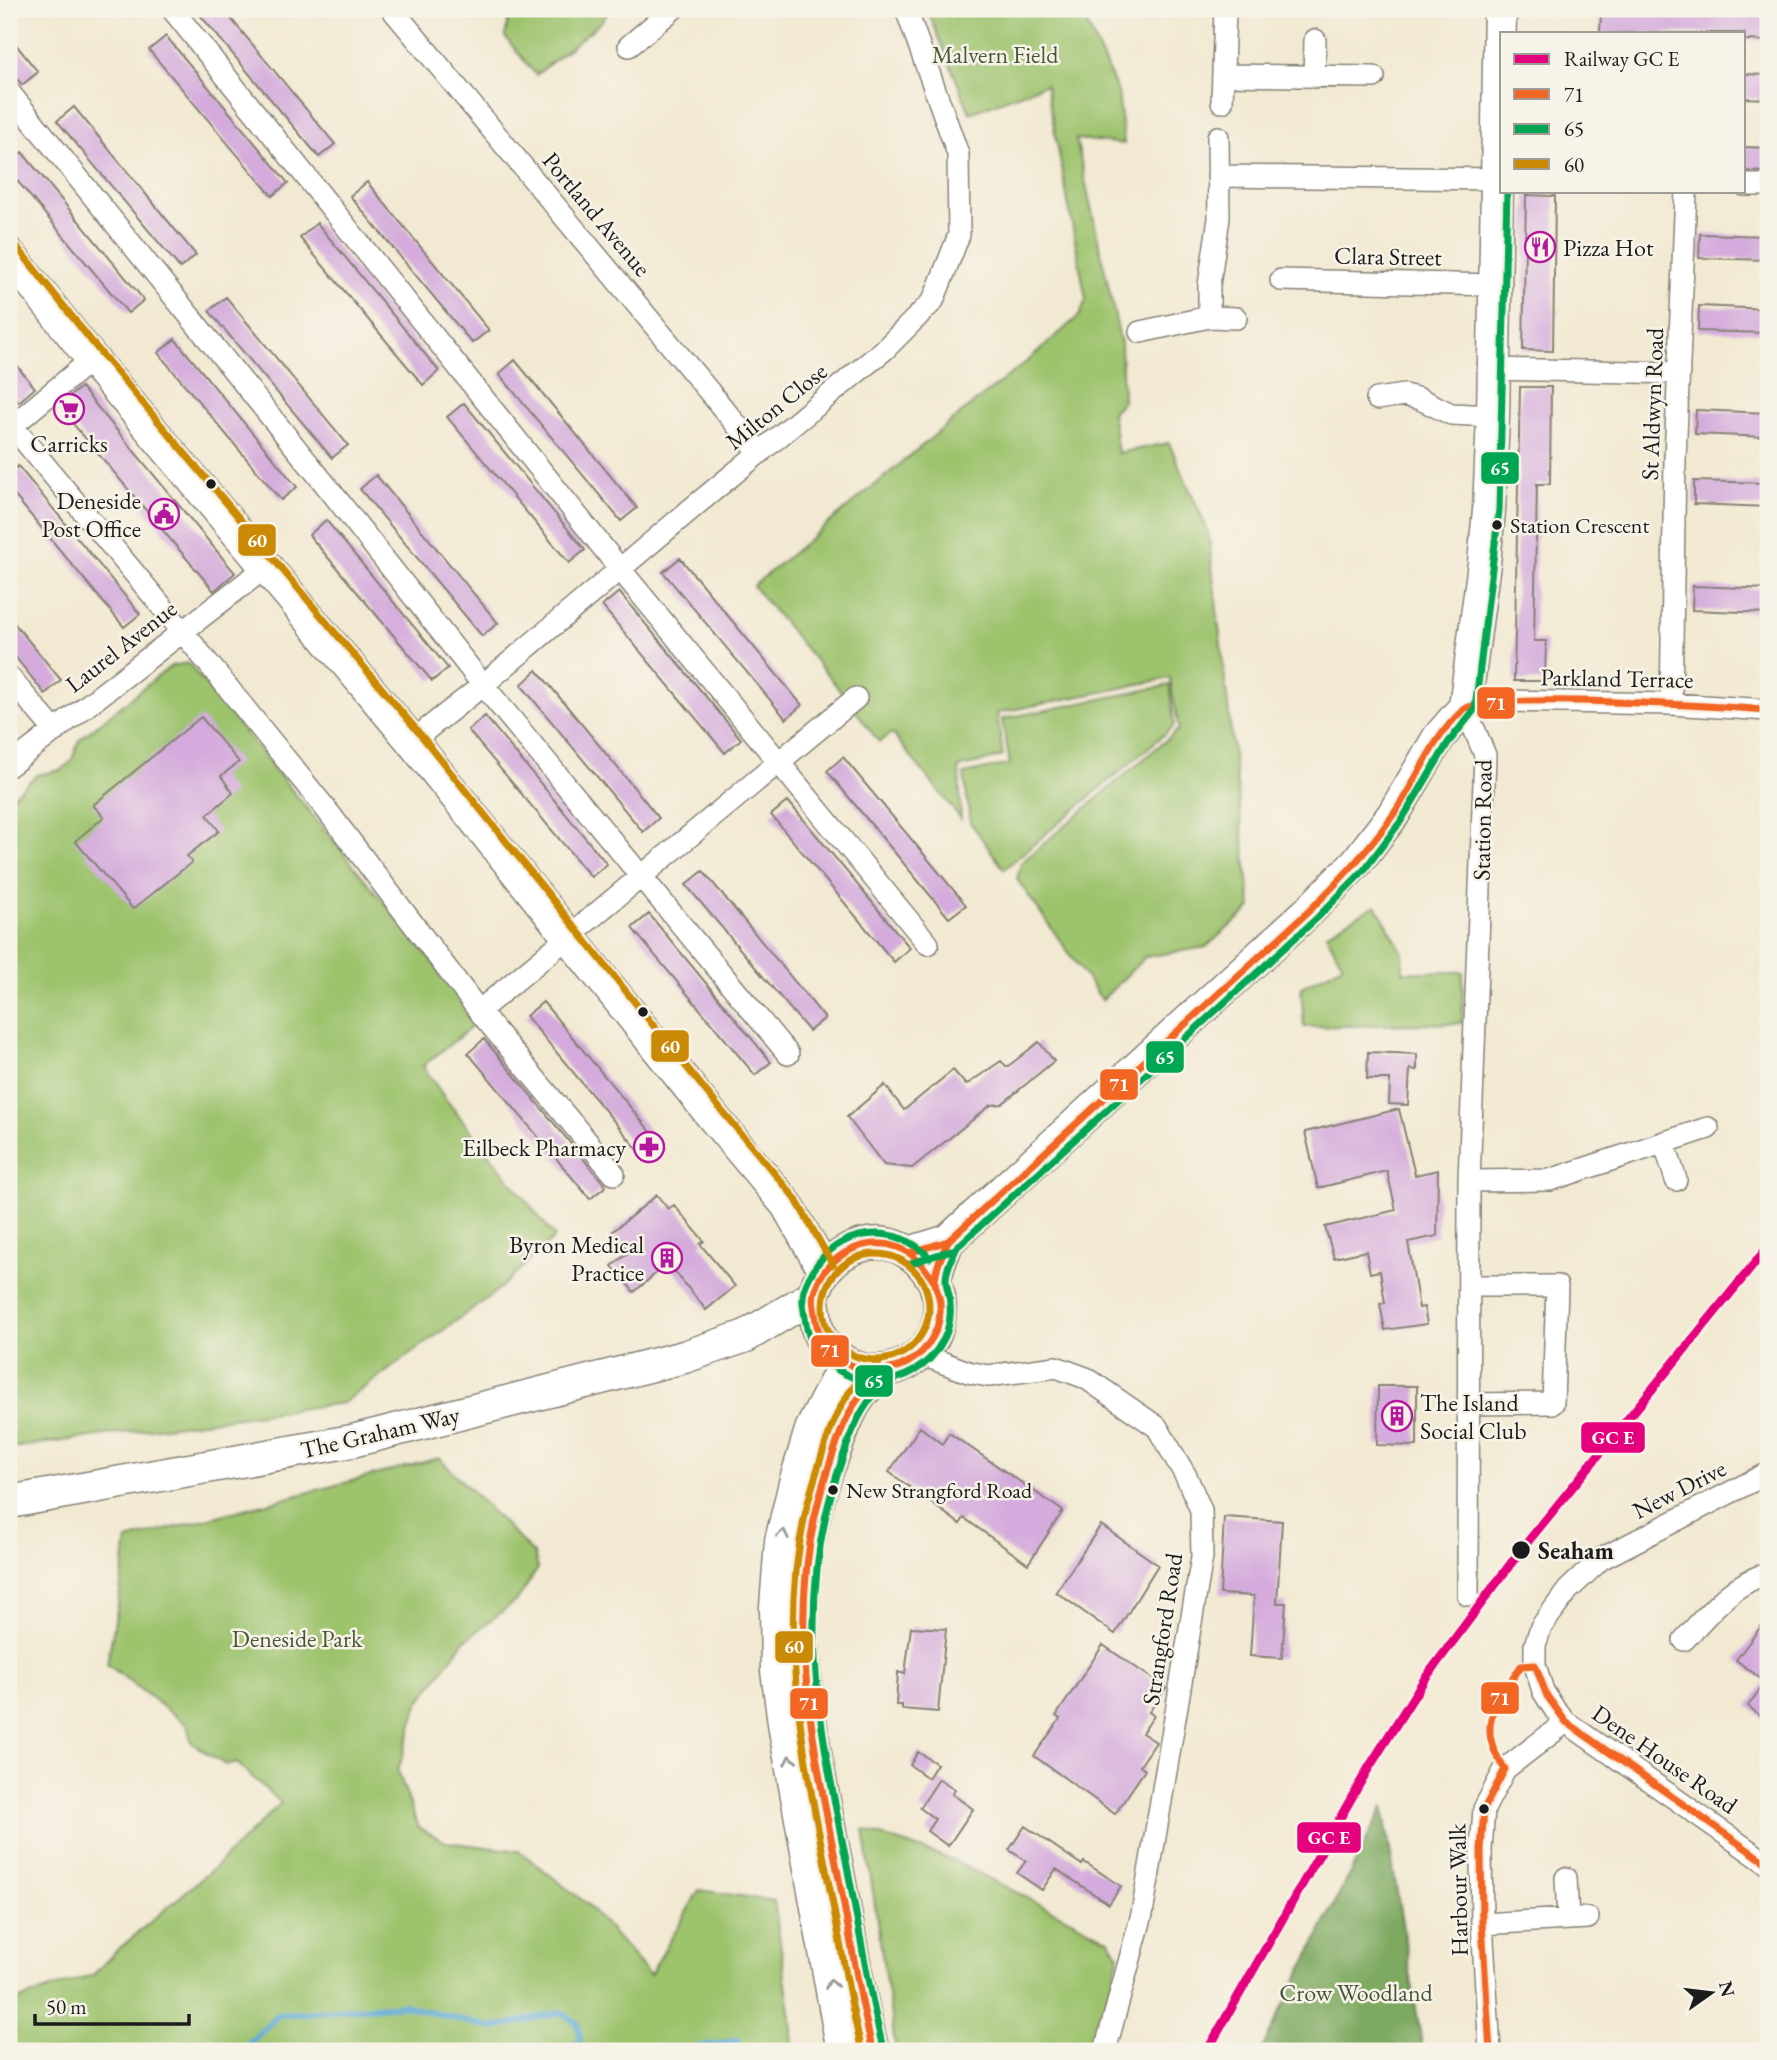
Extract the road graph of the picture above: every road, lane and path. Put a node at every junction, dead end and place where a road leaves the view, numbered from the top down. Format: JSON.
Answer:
{"nodes":[{"id":1,"x":172,"y":9,"type":"edge"},
{"id":2,"x":392,"y":9,"type":"edge"},
{"id":3,"x":673,"y":9,"type":"edge"},
{"id":4,"x":906,"y":9,"type":"edge"},
{"id":5,"x":1225,"y":9,"type":"edge"},
{"id":6,"x":1500,"y":9,"type":"edge"},
{"id":7,"x":1314,"y":40,"type":"dead end"},
{"id":8,"x":629,"y":46,"type":"dead end"},
{"id":9,"x":1223,"y":75,"type":"junction"},
{"id":10,"x":1314,"y":77,"type":"junction"},
{"id":11,"x":1374,"y":77,"type":"dead end"},
{"id":12,"x":9,"y":92,"type":"edge"},
{"id":13,"x":1222,"y":102,"type":"dead end"},
{"id":14,"x":1218,"y":137,"type":"dead end"},
{"id":15,"x":1218,"y":176,"type":"junction"},
{"id":16,"x":1499,"y":179,"type":"edge"},
{"id":17,"x":1746,"y":185,"type":"edge"},
{"id":18,"x":1768,"y":185,"type":"edge"},
{"id":19,"x":1686,"y":192,"type":"edge"},
{"id":20,"x":9,"y":254,"type":"edge"},
{"id":21,"x":1280,"y":280,"type":"dead end"},
{"id":22,"x":1495,"y":285,"type":"junction"},
{"id":23,"x":1209,"y":317,"type":"junction"},
{"id":24,"x":1236,"y":318,"type":"dead end"},
{"id":25,"x":1140,"y":332,"type":"dead end"},
{"id":26,"x":92,"y":359,"type":"junction"},
{"id":27,"x":1493,"y":369,"type":"junction"},
{"id":28,"x":1679,"y":373,"type":"junction"},
{"id":29,"x":1377,"y":399,"type":"dead end"},
{"id":30,"x":1493,"y":416,"type":"junction"},
{"id":31,"x":10,"y":424,"type":"edge"},
{"id":32,"x":760,"y":453,"type":"junction"},
{"id":33,"x":267,"y":567,"type":"junction"},
{"id":34,"x":620,"y":569,"type":"junction"},
{"id":35,"x":183,"y":632,"type":"junction"},
{"id":36,"x":9,"y":677,"type":"edge"},
{"id":37,"x":483,"y":685,"type":"junction"},
{"id":38,"x":856,"y":698,"type":"dead end"},
{"id":39,"x":1671,"y":704,"type":"junction"},
{"id":40,"x":1465,"y":707,"type":"junction"},
{"id":41,"x":1768,"y":710,"type":"edge"},
{"id":42,"x":55,"y":731,"type":"junction"},
{"id":43,"x":412,"y":741,"type":"junction"},
{"id":44,"x":780,"y":762,"type":"junction"},
{"id":45,"x":9,"y":766,"type":"edge"},
{"id":46,"x":641,"y":877,"type":"junction"},
{"id":47,"x":568,"y":937,"type":"junction"},
{"id":48,"x":929,"y":944,"type":"dead end"},
{"id":49,"x":479,"y":1010,"type":"junction"},
{"id":50,"x":788,"y":1054,"type":"dead end"},
{"id":51,"x":1708,"y":1128,"type":"dead end"},
{"id":52,"x":1664,"y":1142,"type":"junction"},
{"id":53,"x":614,"y":1174,"type":"dead end"},
{"id":54,"x":1676,"y":1180,"type":"dead end"},
{"id":55,"x":1469,"y":1181,"type":"junction"},
{"id":56,"x":787,"y":1205,"type":"junction"},
{"id":57,"x":948,"y":1241,"type":"junction"},
{"id":58,"x":849,"y":1249,"type":"junction"},
{"id":59,"x":909,"y":1253,"type":"junction"},
{"id":60,"x":818,"y":1283,"type":"junction"},
{"id":61,"x":935,"y":1283,"type":"junction"},
{"id":62,"x":1469,"y":1286,"type":"junction"},
{"id":63,"x":816,"y":1331,"type":"junction"},
{"id":64,"x":746,"y":1336,"type":"junction"},
{"id":65,"x":928,"y":1341,"type":"junction"},
{"id":66,"x":845,"y":1363,"type":"junction"},
{"id":67,"x":886,"y":1371,"type":"junction"},
{"id":68,"x":968,"y":1372,"type":"junction"},
{"id":69,"x":1468,"y":1404,"type":"junction"},
{"id":70,"x":1768,"y":1473,"type":"edge"},
{"id":71,"x":9,"y":1502,"type":"edge"},
{"id":72,"x":1768,"y":1574,"type":"edge"},
{"id":73,"x":1468,"y":1595,"type":"dead end"},
{"id":74,"x":1684,"y":1640,"type":"dead end"},
{"id":75,"x":1566,"y":1722,"type":"junction"},
{"id":76,"x":1768,"y":1864,"type":"edge"},
{"id":77,"x":1566,"y":1878,"type":"dead end"},
{"id":78,"x":1482,"y":1924,"type":"junction"},
{"id":79,"x":843,"y":2051,"type":"edge"},
{"id":80,"x":873,"y":2051,"type":"edge"},
{"id":81,"x":1105,"y":2051,"type":"edge"},
{"id":82,"x":1490,"y":2051,"type":"edge"}],
"edges":[{"from":1,"to":34,"type":"street"},
{"from":2,"to":32,"type":"street","name":"Portland Avenue"},
{"from":3,"to":8,"type":"street"},
{"from":4,"to":32,"type":"street","name":"Milton Close"},
{"from":5,"to":9,"type":"street"},
{"from":6,"to":16,"type":"main road"},
{"from":7,"to":10,"type":"street"},
{"from":9,"to":10,"type":"street"},
{"from":9,"to":13,"type":"street"},
{"from":10,"to":11,"type":"street"},
{"from":12,"to":37,"type":"street"},
{"from":14,"to":15,"type":"street"},
{"from":15,"to":16,"type":"street"},
{"from":15,"to":23,"type":"street"},
{"from":16,"to":22,"type":"main road"},
{"from":17,"to":18,"type":"street"},
{"from":19,"to":28,"type":"street","name":"St Aldwyn Road"},
{"from":20,"to":26,"type":"main road"},
{"from":21,"to":22,"type":"street","name":"Clara Street"},
{"from":22,"to":27,"type":"main road"},
{"from":23,"to":24,"type":"street"},
{"from":23,"to":25,"type":"street"},
{"from":26,"to":31,"type":"street"},
{"from":26,"to":33,"type":"main road"},
{"from":27,"to":28,"type":"street"},
{"from":27,"to":30,"type":"main road"},
{"from":28,"to":39,"type":"street","name":"St Aldwyn Road"},
{"from":29,"to":30,"type":"street"},
{"from":30,"to":40,"type":"main road"},
{"from":31,"to":35,"type":"street"},
{"from":32,"to":34,"type":"street","name":"Milton Close"},
{"from":33,"to":35,"type":"street","name":"Laurel Avenue"},
{"from":33,"to":43,"type":"main road"},
{"from":34,"to":37,"type":"street","name":"Milton Close"},
{"from":34,"to":44,"type":"street"},
{"from":35,"to":42,"type":"street","name":"Laurel Avenue"},
{"from":35,"to":49,"type":"street"},
{"from":36,"to":42,"type":"street"},
{"from":37,"to":43,"type":"street","name":"Milton Close"},
{"from":37,"to":46,"type":"street"},
{"from":38,"to":44,"type":"street"},
{"from":39,"to":40,"type":"street","name":"Parkland Terrace"},
{"from":39,"to":41,"type":"street","name":"Parkland Terrace"},
{"from":40,"to":55,"type":"street","name":"Station Road"},
{"from":40,"to":57,"type":"main road"},
{"from":42,"to":45,"type":"street","name":"Laurel Avenue"},
{"from":43,"to":47,"type":"main road"},
{"from":44,"to":46,"type":"street"},
{"from":44,"to":48,"type":"street"},
{"from":46,"to":47,"type":"street"},
{"from":46,"to":50,"type":"street"},
{"from":47,"to":49,"type":"street"},
{"from":47,"to":56,"type":"main road"},
{"from":49,"to":53,"type":"street"},
{"from":51,"to":52,"type":"street"},
{"from":52,"to":54,"type":"street"},
{"from":52,"to":55,"type":"street"},
{"from":55,"to":62,"type":"street","name":"Station Road"},
{"from":56,"to":58,"type":"main road"},
{"from":56,"to":60,"type":"main road"},
{"from":57,"to":59,"type":"main road"},
{"from":57,"to":61,"type":"main road"},
{"from":58,"to":59,"type":"main road"},
{"from":58,"to":60,"type":"main road"},
{"from":59,"to":61,"type":"main road"},
{"from":60,"to":63,"type":"main road"},
{"from":60,"to":64,"type":"main road","name":"The Graham Way"},
{"from":61,"to":65,"type":"main road"},
{"from":62,"to":69,"type":"street","name":"Station Road"},
{"from":62,"to":69,"type":"street"},
{"from":63,"to":64,"type":"main road","name":"The Graham Way"},
{"from":63,"to":66,"type":"main road"},
{"from":64,"to":71,"type":"main road","name":"The Graham Way"},
{"from":65,"to":67,"type":"main road"},
{"from":65,"to":68,"type":"street","name":"Strangford Road"},
{"from":65,"to":68,"type":"street"},
{"from":66,"to":67,"type":"main road"},
{"from":79,"to":66,"type":"main road","one_way":true},
{"from":67,"to":80,"type":"main road"},
{"from":68,"to":81,"type":"street","name":"Strangford Road"},
{"from":69,"to":73,"type":"street","name":"Station Road"},
{"from":70,"to":75,"type":"street","name":"New Drive"},
{"from":72,"to":74,"type":"street"},
{"from":75,"to":76,"type":"street","name":"Dene House Road"},
{"from":75,"to":78,"type":"street","name":"Harbour Walk"},
{"from":77,"to":78,"type":"street"},
{"from":78,"to":82,"type":"street","name":"Harbour Walk"}]}
